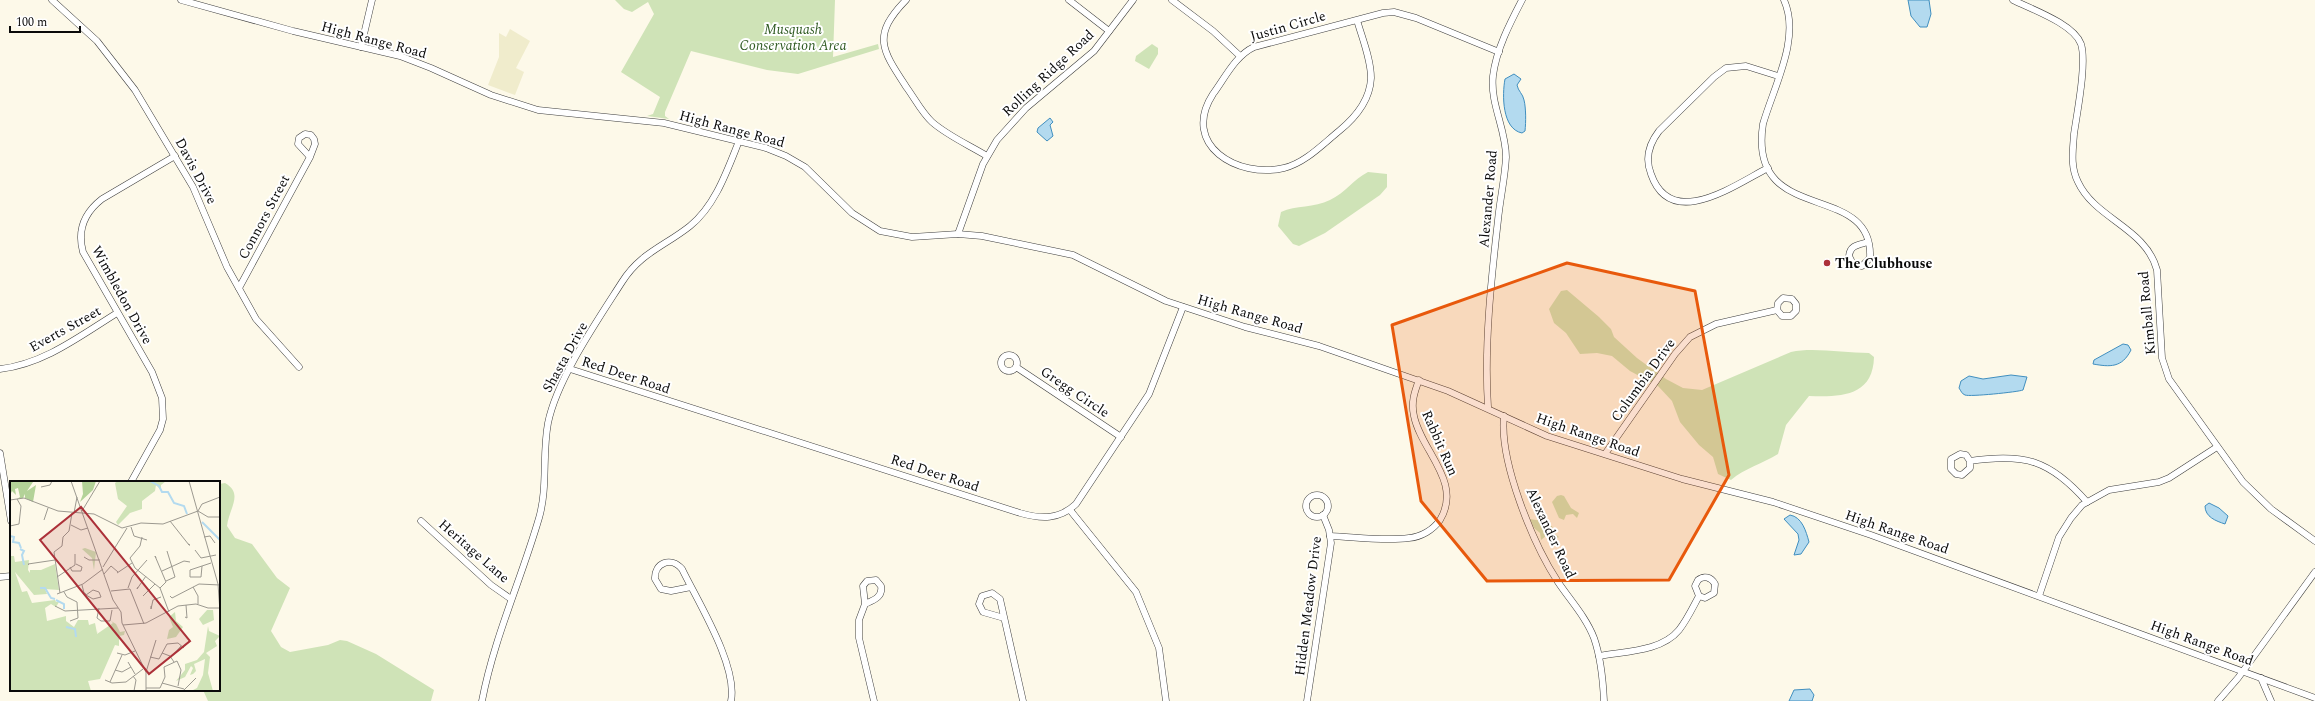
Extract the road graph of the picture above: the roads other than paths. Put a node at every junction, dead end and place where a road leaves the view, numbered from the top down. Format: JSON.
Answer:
{"nodes":[{"id":1,"x":52,"y":0,"type":"edge"},
{"id":2,"x":181,"y":0,"type":"edge"},
{"id":3,"x":372,"y":0,"type":"edge"},
{"id":4,"x":906,"y":0,"type":"edge"},
{"id":5,"x":1069,"y":0,"type":"edge"},
{"id":6,"x":1133,"y":0,"type":"edge"},
{"id":7,"x":1172,"y":0,"type":"edge"},
{"id":8,"x":1522,"y":0,"type":"edge"},
{"id":9,"x":1784,"y":0,"type":"edge"},
{"id":10,"x":2013,"y":0,"type":"edge"},
{"id":11,"x":1357,"y":20,"type":"junction"},
{"id":12,"x":1109,"y":31,"type":"junction"},
{"id":13,"x":361,"y":47,"type":"junction"},
{"id":14,"x":1499,"y":52,"type":"junction"},
{"id":15,"x":1240,"y":56,"type":"junction"},
{"id":16,"x":1778,"y":76,"type":"junction"},
{"id":17,"x":739,"y":141,"type":"junction"},
{"id":18,"x":175,"y":156,"type":"junction"},
{"id":19,"x":987,"y":156,"type":"junction"},
{"id":20,"x":310,"y":157,"type":"dead end"},
{"id":21,"x":1768,"y":168,"type":"junction"},
{"id":22,"x":958,"y":234,"type":"junction"},
{"id":23,"x":1868,"y":242,"type":"dead end"},
{"id":24,"x":239,"y":288,"type":"junction"},
{"id":25,"x":1183,"y":307,"type":"junction"},
{"id":26,"x":1777,"y":310,"type":"dead end"},
{"id":27,"x":117,"y":313,"type":"junction"},
{"id":28,"x":299,"y":367,"type":"dead end"},
{"id":29,"x":1016,"y":367,"type":"dead end"},
{"id":30,"x":0,"y":369,"type":"edge"},
{"id":31,"x":570,"y":369,"type":"junction"},
{"id":32,"x":1419,"y":380,"type":"junction"},
{"id":33,"x":1488,"y":407,"type":"junction"},
{"id":34,"x":1504,"y":416,"type":"junction"},
{"id":35,"x":1121,"y":437,"type":"junction"},
{"id":36,"x":2216,"y":446,"type":"junction"},
{"id":37,"x":0,"y":452,"type":"edge"},
{"id":38,"x":1605,"y":454,"type":"junction"},
{"id":39,"x":1970,"y":461,"type":"dead end"},
{"id":40,"x":132,"y":481,"type":"edge"},
{"id":41,"x":2087,"y":502,"type":"junction"},
{"id":42,"x":1070,"y":510,"type":"junction"},
{"id":43,"x":10,"y":515,"type":"edge"},
{"id":44,"x":1323,"y":515,"type":"dead end"},
{"id":45,"x":422,"y":521,"type":"dead end"},
{"id":46,"x":1330,"y":536,"type":"junction"},
{"id":47,"x":2315,"y":541,"type":"edge"},
{"id":48,"x":10,"y":576,"type":"edge"},
{"id":49,"x":2314,"y":576,"type":"edge"},
{"id":50,"x":0,"y":578,"type":"edge"},
{"id":51,"x":691,"y":587,"type":"junction"},
{"id":52,"x":1699,"y":596,"type":"dead end"},
{"id":53,"x":2039,"y":596,"type":"junction"},
{"id":54,"x":511,"y":599,"type":"junction"},
{"id":55,"x":865,"y":604,"type":"dead end"},
{"id":56,"x":1004,"y":618,"type":"junction"},
{"id":57,"x":1599,"y":656,"type":"junction"},
{"id":58,"x":2243,"y":671,"type":"junction"},
{"id":59,"x":2261,"y":678,"type":"junction"},
{"id":60,"x":2315,"y":698,"type":"edge"},
{"id":61,"x":482,"y":701,"type":"edge"},
{"id":62,"x":731,"y":701,"type":"edge"},
{"id":63,"x":874,"y":701,"type":"edge"},
{"id":64,"x":1023,"y":701,"type":"edge"},
{"id":65,"x":1166,"y":701,"type":"edge"},
{"id":66,"x":1307,"y":701,"type":"edge"},
{"id":67,"x":1604,"y":701,"type":"edge"},
{"id":68,"x":2218,"y":701,"type":"edge"},
{"id":69,"x":2271,"y":701,"type":"edge"}],
"edges":[{"from":1,"to":18,"type":"street","name":"Davis Drive"},
{"from":2,"to":13,"type":"street","name":"High Range Road"},
{"from":3,"to":13,"type":"street"},
{"from":4,"to":19,"type":"street"},
{"from":5,"to":12,"type":"street"},
{"from":6,"to":12,"type":"street","name":"Rolling Ridge Road"},
{"from":7,"to":15,"type":"street"},
{"from":8,"to":14,"type":"street","name":"Alexander Road"},
{"from":9,"to":16,"type":"street"},
{"from":10,"to":36,"type":"street","name":"Kimball Road"},
{"from":11,"to":14,"type":"street","name":"Justin Circle"},
{"from":11,"to":15,"type":"street","name":"Justin Circle"},
{"from":11,"to":15,"type":"street","name":"Justin Circle"},
{"from":12,"to":19,"type":"street","name":"Rolling Ridge Road"},
{"from":13,"to":17,"type":"street","name":"High Range Road"},
{"from":14,"to":33,"type":"street","name":"Alexander Road"},
{"from":16,"to":21,"type":"street"},
{"from":16,"to":21,"type":"street"},
{"from":17,"to":22,"type":"street","name":"High Range Road"},
{"from":17,"to":31,"type":"street","name":"Shasta Drive"},
{"from":18,"to":24,"type":"street","name":"Davis Drive"},
{"from":18,"to":27,"type":"street","name":"Wimbledon Drive"},
{"from":19,"to":22,"type":"street","name":"Rolling Ridge Road"},
{"from":20,"to":24,"type":"street","name":"Connors Street"},
{"from":21,"to":23,"type":"street"},
{"from":22,"to":25,"type":"street","name":"High Range Road"},
{"from":24,"to":28,"type":"street","name":"Davis Drive"},
{"from":25,"to":32,"type":"street","name":"High Range Road"},
{"from":25,"to":35,"type":"street","name":"Red Deer Road"},
{"from":26,"to":38,"type":"street","name":"Columbia Drive"},
{"from":27,"to":30,"type":"street","name":"Everts Street"},
{"from":27,"to":40,"type":"street","name":"Wimbledon Drive"},
{"from":29,"to":35,"type":"street","name":"Gregg Circle"},
{"from":31,"to":42,"type":"street","name":"Red Deer Road"},
{"from":31,"to":54,"type":"street","name":"Shasta Drive"},
{"from":32,"to":33,"type":"street","name":"High Range Road"},
{"from":32,"to":46,"type":"street","name":"Rabbit Run"},
{"from":33,"to":34,"type":"street","name":"High Range Road"},
{"from":34,"to":38,"type":"street","name":"High Range Road"},
{"from":34,"to":57,"type":"street","name":"Alexander Road"},
{"from":35,"to":42,"type":"street","name":"Red Deer Road"},
{"from":36,"to":41,"type":"street"},
{"from":36,"to":47,"type":"street","name":"Kimball Road"},
{"from":37,"to":43,"type":"street"},
{"from":38,"to":53,"type":"street","name":"High Range Road"},
{"from":39,"to":41,"type":"street"},
{"from":41,"to":53,"type":"street"},
{"from":42,"to":65,"type":"street"},
{"from":44,"to":46,"type":"street","name":"Hidden Meadow Drive"},
{"from":45,"to":54,"type":"street","name":"Heritage Lane"},
{"from":46,"to":66,"type":"street","name":"Hidden Meadow Drive"},
{"from":48,"to":50,"type":"street"},
{"from":49,"to":58,"type":"street"},
{"from":51,"to":51,"type":"street"},
{"from":51,"to":62,"type":"street"},
{"from":52,"to":57,"type":"street"},
{"from":53,"to":58,"type":"street","name":"High Range Road"},
{"from":54,"to":61,"type":"street","name":"Shasta Drive"},
{"from":55,"to":63,"type":"street"},
{"from":56,"to":56,"type":"street"},
{"from":56,"to":64,"type":"street"},
{"from":57,"to":67,"type":"street","name":"Alexander Road"},
{"from":58,"to":59,"type":"street","name":"High Range Road"},
{"from":58,"to":68,"type":"street"},
{"from":59,"to":60,"type":"street","name":"High Range Road"},
{"from":59,"to":69,"type":"street"}]}
